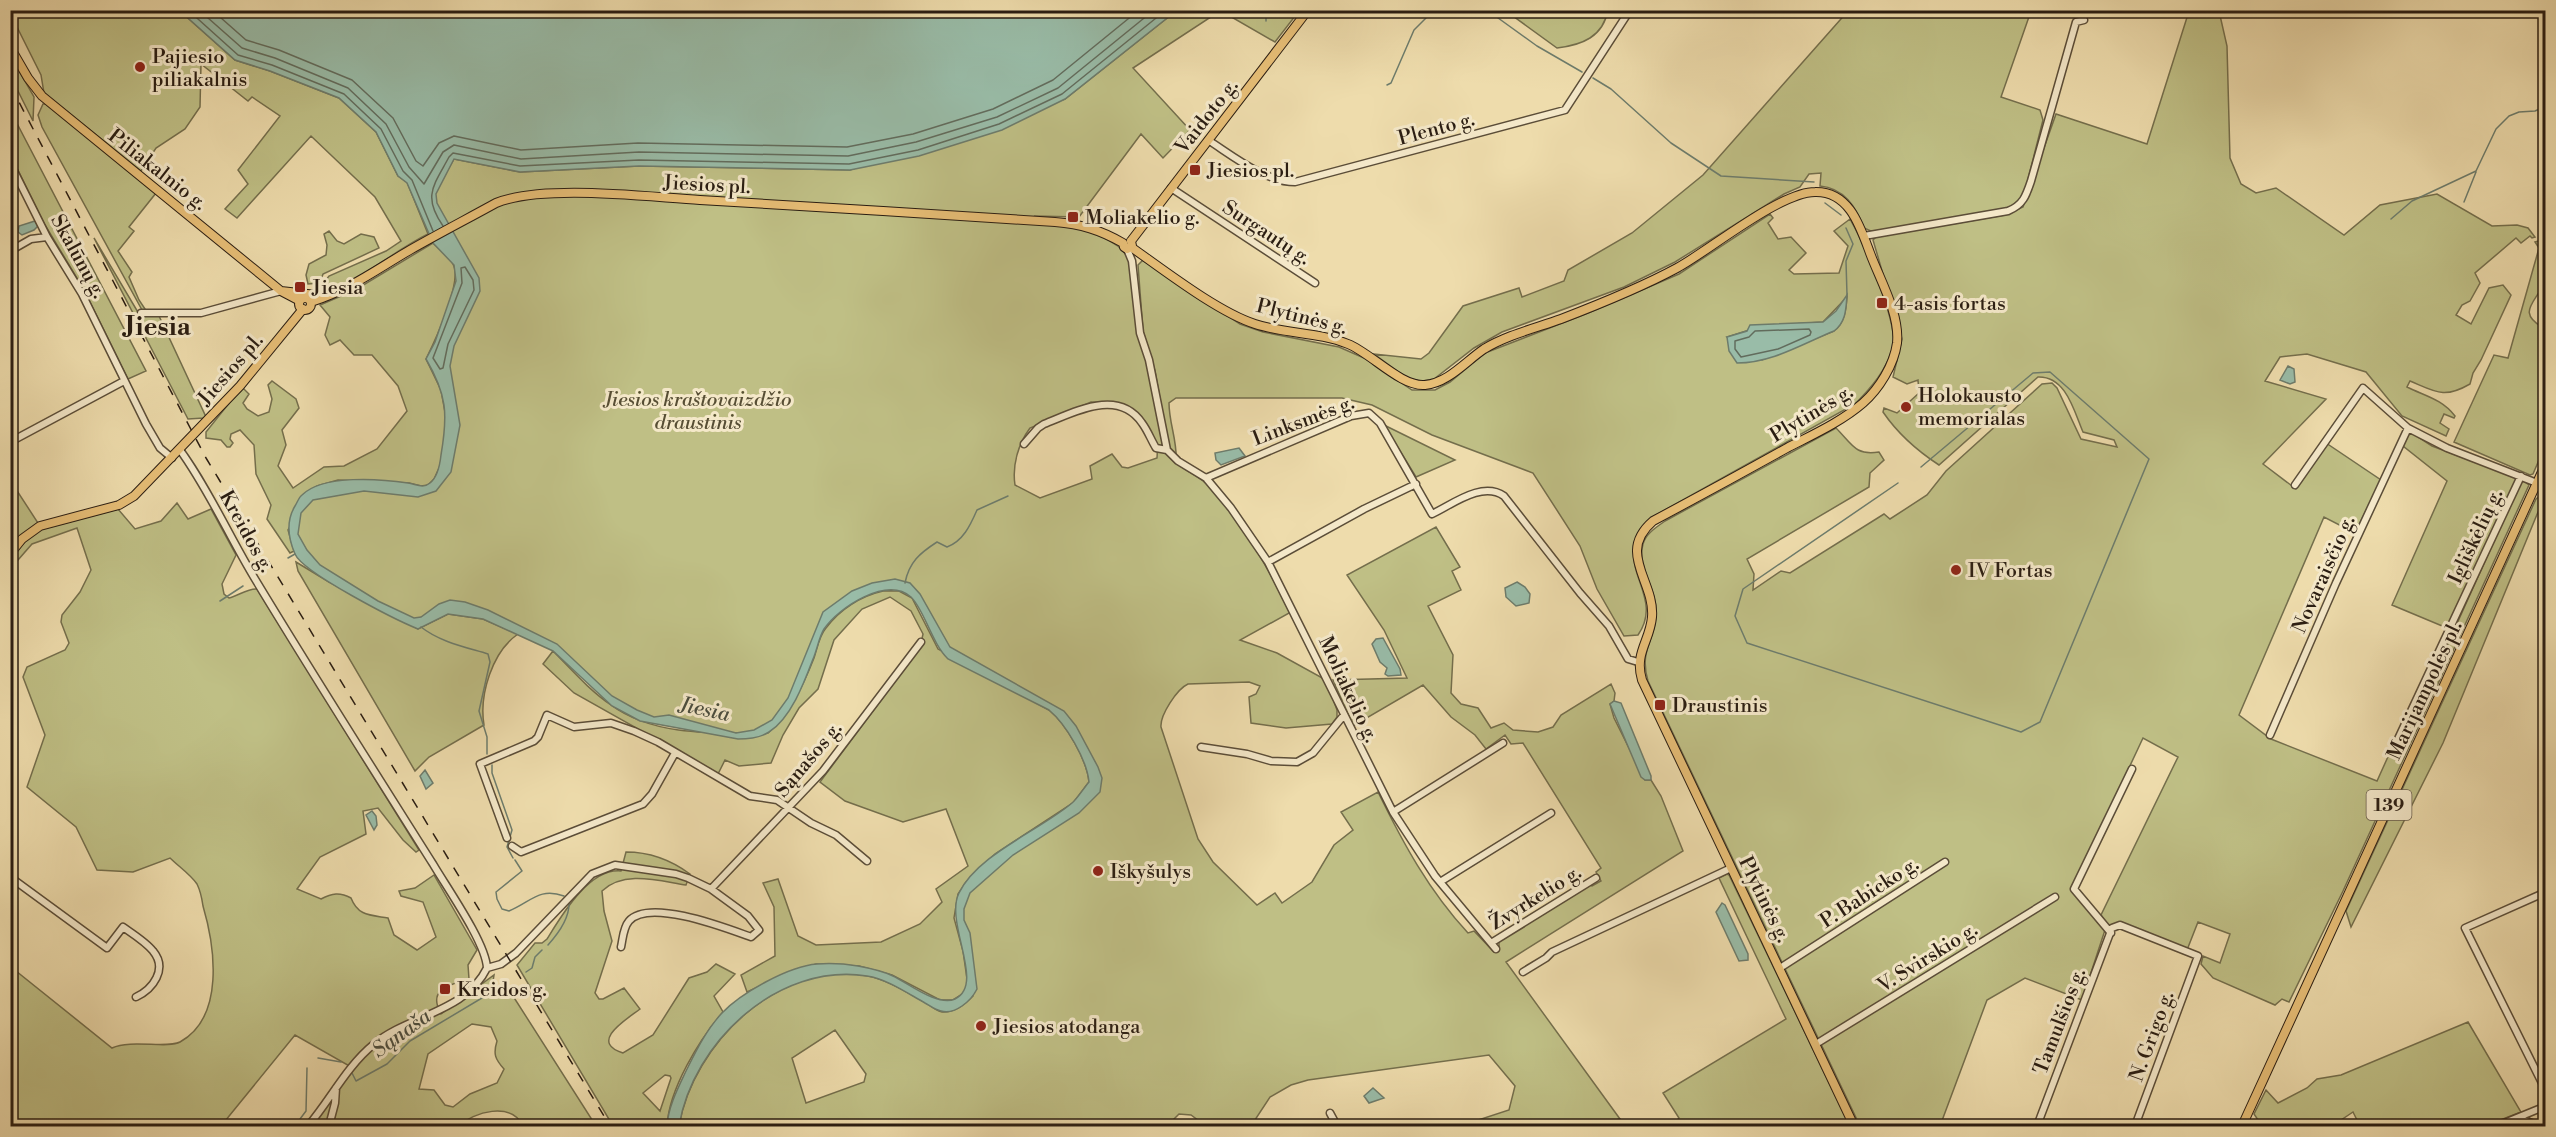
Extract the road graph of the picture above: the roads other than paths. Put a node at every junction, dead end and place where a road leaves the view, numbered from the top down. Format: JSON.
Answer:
{"nodes":[{"id":1,"x":1308,"y":10,"type":"edge"},
{"id":2,"x":1630,"y":10,"type":"edge"},
{"id":3,"x":2084,"y":20,"type":"dead end"},
{"id":4,"x":10,"y":47,"type":"edge"},
{"id":5,"x":1208,"y":140,"type":"junction"},
{"id":6,"x":10,"y":163,"type":"edge"},
{"id":7,"x":1171,"y":188,"type":"junction"},
{"id":8,"x":1864,"y":236,"type":"junction"},
{"id":9,"x":47,"y":237,"type":"junction"},
{"id":10,"x":1128,"y":245,"type":"junction"},
{"id":11,"x":10,"y":251,"type":"edge"},
{"id":12,"x":1315,"y":283,"type":"dead end"},
{"id":13,"x":281,"y":291,"type":"junction"},
{"id":14,"x":327,"y":297,"type":"junction"},
{"id":15,"x":302,"y":305,"type":"junction"},
{"id":16,"x":141,"y":313,"type":"dead end"},
{"id":17,"x":124,"y":381,"type":"junction"},
{"id":18,"x":2408,"y":428,"type":"junction"},
{"id":19,"x":10,"y":442,"type":"edge"},
{"id":20,"x":1024,"y":444,"type":"dead end"},
{"id":21,"x":180,"y":450,"type":"junction"},
{"id":22,"x":1167,"y":450,"type":"junction"},
{"id":23,"x":172,"y":458,"type":"junction"},
{"id":24,"x":2546,"y":464,"type":"edge"},
{"id":25,"x":2521,"y":476,"type":"junction"},
{"id":26,"x":1206,"y":478,"type":"junction"},
{"id":27,"x":2541,"y":479,"type":"edge"},
{"id":28,"x":1416,"y":484,"type":"junction"},
{"id":29,"x":2295,"y":485,"type":"dead end"},
{"id":30,"x":10,"y":554,"type":"edge"},
{"id":31,"x":1268,"y":562,"type":"junction"},
{"id":32,"x":921,"y":642,"type":"dead end"},
{"id":33,"x":1638,"y":662,"type":"junction"},
{"id":34,"x":1344,"y":715,"type":"junction"},
{"id":35,"x":2270,"y":735,"type":"dead end"},
{"id":36,"x":2398,"y":739,"type":"dead end"},
{"id":37,"x":1503,"y":743,"type":"dead end"},
{"id":38,"x":1201,"y":747,"type":"dead end"},
{"id":39,"x":675,"y":753,"type":"junction"},
{"id":40,"x":2132,"y":769,"type":"dead end"},
{"id":41,"x":789,"y":808,"type":"junction"},
{"id":42,"x":1393,"y":812,"type":"junction"},
{"id":43,"x":1551,"y":813,"type":"dead end"},
{"id":44,"x":507,"y":838,"type":"dead end"},
{"id":45,"x":512,"y":846,"type":"dead end"},
{"id":46,"x":867,"y":861,"type":"dead end"},
{"id":47,"x":1945,"y":862,"type":"dead end"},
{"id":48,"x":1731,"y":868,"type":"junction"},
{"id":49,"x":10,"y":877,"type":"edge"},
{"id":50,"x":1596,"y":878,"type":"dead end"},
{"id":51,"x":1440,"y":882,"type":"junction"},
{"id":52,"x":711,"y":889,"type":"junction"},
{"id":53,"x":2546,"y":892,"type":"edge"},
{"id":54,"x":2055,"y":897,"type":"dead end"},
{"id":55,"x":2111,"y":931,"type":"junction"},
{"id":56,"x":1491,"y":943,"type":"junction"},
{"id":57,"x":621,"y":947,"type":"dead end"},
{"id":58,"x":1496,"y":949,"type":"dead end"},
{"id":59,"x":487,"y":968,"type":"junction"},
{"id":60,"x":1780,"y":968,"type":"junction"},
{"id":61,"x":1522,"y":972,"type":"dead end"},
{"id":62,"x":136,"y":997,"type":"dead end"},
{"id":63,"x":1816,"y":1044,"type":"junction"},
{"id":64,"x":336,"y":1087,"type":"junction"},
{"id":65,"x":2546,"y":1091,"type":"edge"},
{"id":66,"x":2546,"y":1106,"type":"edge"},
{"id":67,"x":1330,"y":1113,"type":"dead end"},
{"id":68,"x":2518,"y":1118,"type":"junction"},
{"id":69,"x":308,"y":1126,"type":"edge"},
{"id":70,"x":329,"y":1126,"type":"edge"},
{"id":71,"x":1337,"y":1126,"type":"edge"},
{"id":72,"x":1854,"y":1126,"type":"edge"},
{"id":73,"x":2037,"y":1126,"type":"edge"},
{"id":74,"x":2135,"y":1126,"type":"edge"},
{"id":75,"x":2242,"y":1126,"type":"edge"},
{"id":76,"x":2497,"y":1126,"type":"edge"},
{"id":77,"x":2540,"y":1126,"type":"edge"}],
"edges":[{"from":1,"to":5,"type":"main road","name":"Vaidoto g."},
{"from":2,"to":5,"type":"street","name":"Plento g."},
{"from":3,"to":8,"type":"street"},
{"from":4,"to":13,"type":"main road","name":"Piliakalnio g."},
{"from":5,"to":7,"type":"main road","name":"Vaidoto g."},
{"from":6,"to":9,"type":"street","name":"Skalūnų g."},
{"from":7,"to":10,"type":"main road","name":"Vaidoto g."},
{"from":7,"to":12,"type":"street","name":"Surgautų g."},
{"from":8,"to":10,"type":"main road","name":"Plytinės g."},
{"from":8,"to":33,"type":"main road","name":"Plytinės g."},
{"from":9,"to":11,"type":"street"},
{"from":9,"to":17,"type":"street","name":"Skalūnų g."},
{"from":10,"to":14,"type":"main road","name":"Jiesios pl."},
{"from":10,"to":22,"type":"street"},
{"from":13,"to":14,"type":"main road"},
{"from":13,"to":15,"type":"main road","name":"Piliakalnio g."},
{"from":13,"to":16,"type":"street"},
{"from":14,"to":15,"type":"main road","name":"Jiesios pl."},
{"from":15,"to":21,"type":"main road","name":"Jiesios pl."},
{"from":17,"to":19,"type":"street"},
{"from":17,"to":23,"type":"street","name":"Skalūnų g."},
{"from":18,"to":25,"type":"street"},
{"from":18,"to":29,"type":"street"},
{"from":18,"to":35,"type":"street","name":"Novaraisčio g."},
{"from":20,"to":22,"type":"street","name":"Moliakelio g."},
{"from":21,"to":23,"type":"main road","name":"Jiesios pl."},
{"from":21,"to":59,"type":"street","name":"Kreidos g."},
{"from":22,"to":26,"type":"street","name":"Moliakelio g."},
{"from":23,"to":30,"type":"main road","name":"Jiesios pl."},
{"from":24,"to":27,"type":"main road","name":"Marijampolės pl.","number":"139"},
{"from":25,"to":27,"type":"street"},
{"from":25,"to":36,"type":"street","name":"Igliškėlių g."},
{"from":26,"to":28,"type":"street","name":"Linksmės g."},
{"from":26,"to":31,"type":"street","name":"Moliakelio g."},
{"from":27,"to":75,"type":"main road","name":"Marijampolės pl.","number":"139"},
{"from":28,"to":31,"type":"street"},
{"from":28,"to":33,"type":"street","name":"Linksmės g."},
{"from":31,"to":34,"type":"street","name":"Moliakelio g."},
{"from":32,"to":41,"type":"street","name":"Sąnašos g."},
{"from":33,"to":48,"type":"main road","name":"Plytinės g."},
{"from":34,"to":38,"type":"street"},
{"from":34,"to":42,"type":"street","name":"Moliakelio g."},
{"from":37,"to":42,"type":"street"},
{"from":39,"to":41,"type":"street"},
{"from":39,"to":44,"type":"street"},
{"from":39,"to":45,"type":"street"},
{"from":40,"to":55,"type":"street"},
{"from":41,"to":46,"type":"street"},
{"from":41,"to":52,"type":"street","name":"Sąnašos g."},
{"from":42,"to":51,"type":"street","name":"Moliakelio g."},
{"from":43,"to":51,"type":"street"},
{"from":47,"to":60,"type":"street","name":"P. Babicko g."},
{"from":48,"to":60,"type":"main road","name":"Plytinės g."},
{"from":48,"to":61,"type":"street"},
{"from":49,"to":62,"type":"street"},
{"from":50,"to":56,"type":"street","name":"Žvyrkelio g."},
{"from":51,"to":56,"type":"street","name":"Moliakelio g."},
{"from":52,"to":57,"type":"street"},
{"from":52,"to":59,"type":"street"},
{"from":53,"to":65,"type":"street"},
{"from":54,"to":63,"type":"street","name":"V. Svirskio g."},
{"from":55,"to":73,"type":"street","name":"Tamulšios g."},
{"from":55,"to":74,"type":"street","name":"N. Grigo g."},
{"from":56,"to":58,"type":"street","name":"Moliakelio g."},
{"from":59,"to":64,"type":"street"},
{"from":60,"to":63,"type":"main road","name":"Plytinės g."},
{"from":63,"to":72,"type":"main road","name":"Plytinės g."},
{"from":64,"to":69,"type":"street"},
{"from":64,"to":70,"type":"street"},
{"from":66,"to":68,"type":"street"},
{"from":67,"to":71,"type":"street"},
{"from":68,"to":76,"type":"street"},
{"from":68,"to":77,"type":"street"}]}
